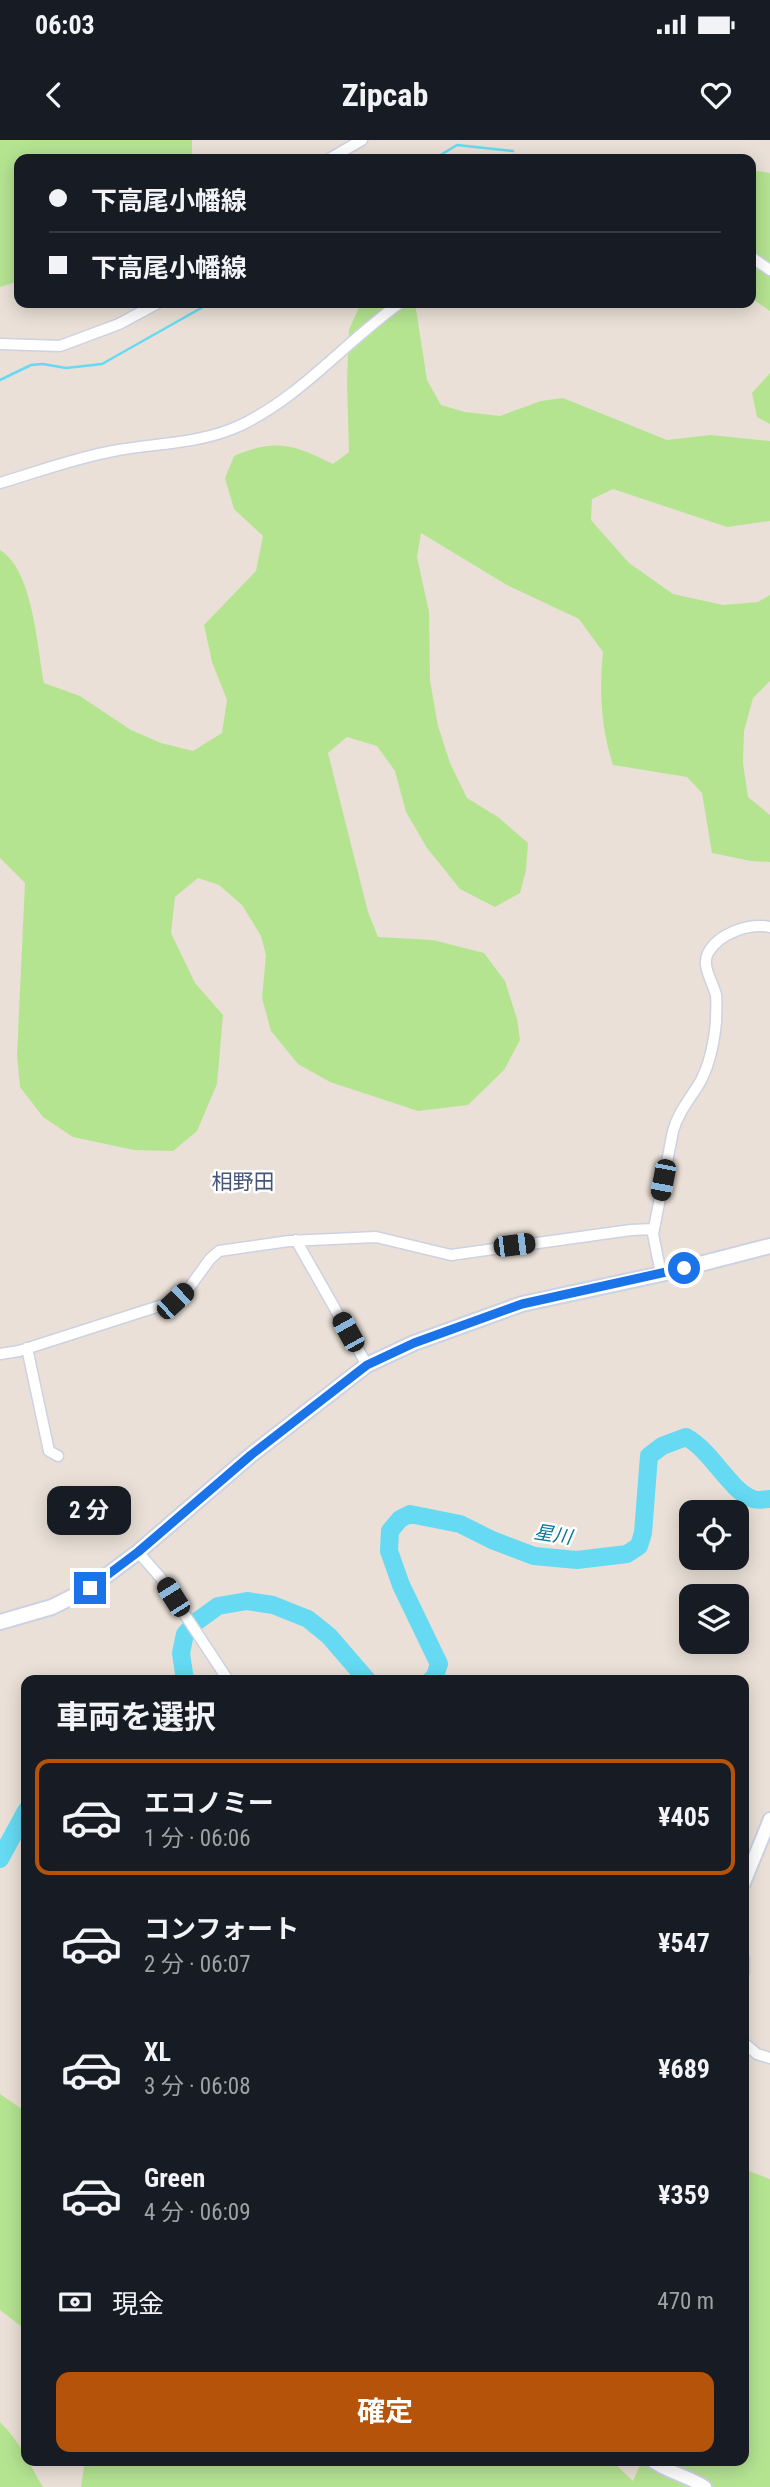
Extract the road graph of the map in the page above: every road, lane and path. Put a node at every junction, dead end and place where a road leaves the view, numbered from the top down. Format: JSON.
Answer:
{"nodes":[{"id":1,"x":362,"y":140,"type":"edge"},
{"id":2,"x":338,"y":154,"type":"edge"},
{"id":3,"x":149,"y":308,"type":"edge"},
{"id":4,"x":393,"y":308,"type":"edge"},
{"id":5,"x":0,"y":344,"type":"edge"},
{"id":6,"x":0,"y":483,"type":"edge"},
{"id":7,"x":770,"y":927,"type":"edge"},
{"id":8,"x":654,"y":1228,"type":"junction"},
{"id":9,"x":296,"y":1240,"type":"junction"},
{"id":10,"x":770,"y":1246,"type":"edge"},
{"id":11,"x":661,"y":1274,"type":"junction"},
{"id":12,"x":27,"y":1348,"type":"junction"},
{"id":13,"x":0,"y":1354,"type":"edge"},
{"id":14,"x":367,"y":1365,"type":"junction"},
{"id":15,"x":58,"y":1456,"type":"dead end"},
{"id":16,"x":138,"y":1552,"type":"junction"},
{"id":17,"x":0,"y":1622,"type":"edge"},
{"id":18,"x":224,"y":1675,"type":"edge"},
{"id":19,"x":770,"y":1819,"type":"edge"},
{"id":20,"x":749,"y":1870,"type":"edge"},
{"id":21,"x":749,"y":2047,"type":"edge"},
{"id":22,"x":770,"y":2058,"type":"edge"},
{"id":23,"x":658,"y":2466,"type":"edge"},
{"id":24,"x":705,"y":2487,"type":"edge"}],
"edges":[{"from":1,"to":2,"type":"street"},
{"from":3,"to":5,"type":"street"},
{"from":4,"to":6,"type":"street"},
{"from":7,"to":8,"type":"street"},
{"from":8,"to":9,"type":"street"},
{"from":8,"to":11,"type":"street"},
{"from":9,"to":12,"type":"street"},
{"from":9,"to":14,"type":"street"},
{"from":10,"to":11,"type":"main road"},
{"from":11,"to":14,"type":"main road"},
{"from":12,"to":13,"type":"street"},
{"from":12,"to":15,"type":"street"},
{"from":14,"to":16,"type":"main road"},
{"from":16,"to":17,"type":"main road"},
{"from":16,"to":18,"type":"street"},
{"from":19,"to":20,"type":"street"},
{"from":21,"to":22,"type":"street"},
{"from":23,"to":24,"type":"street"}]}
